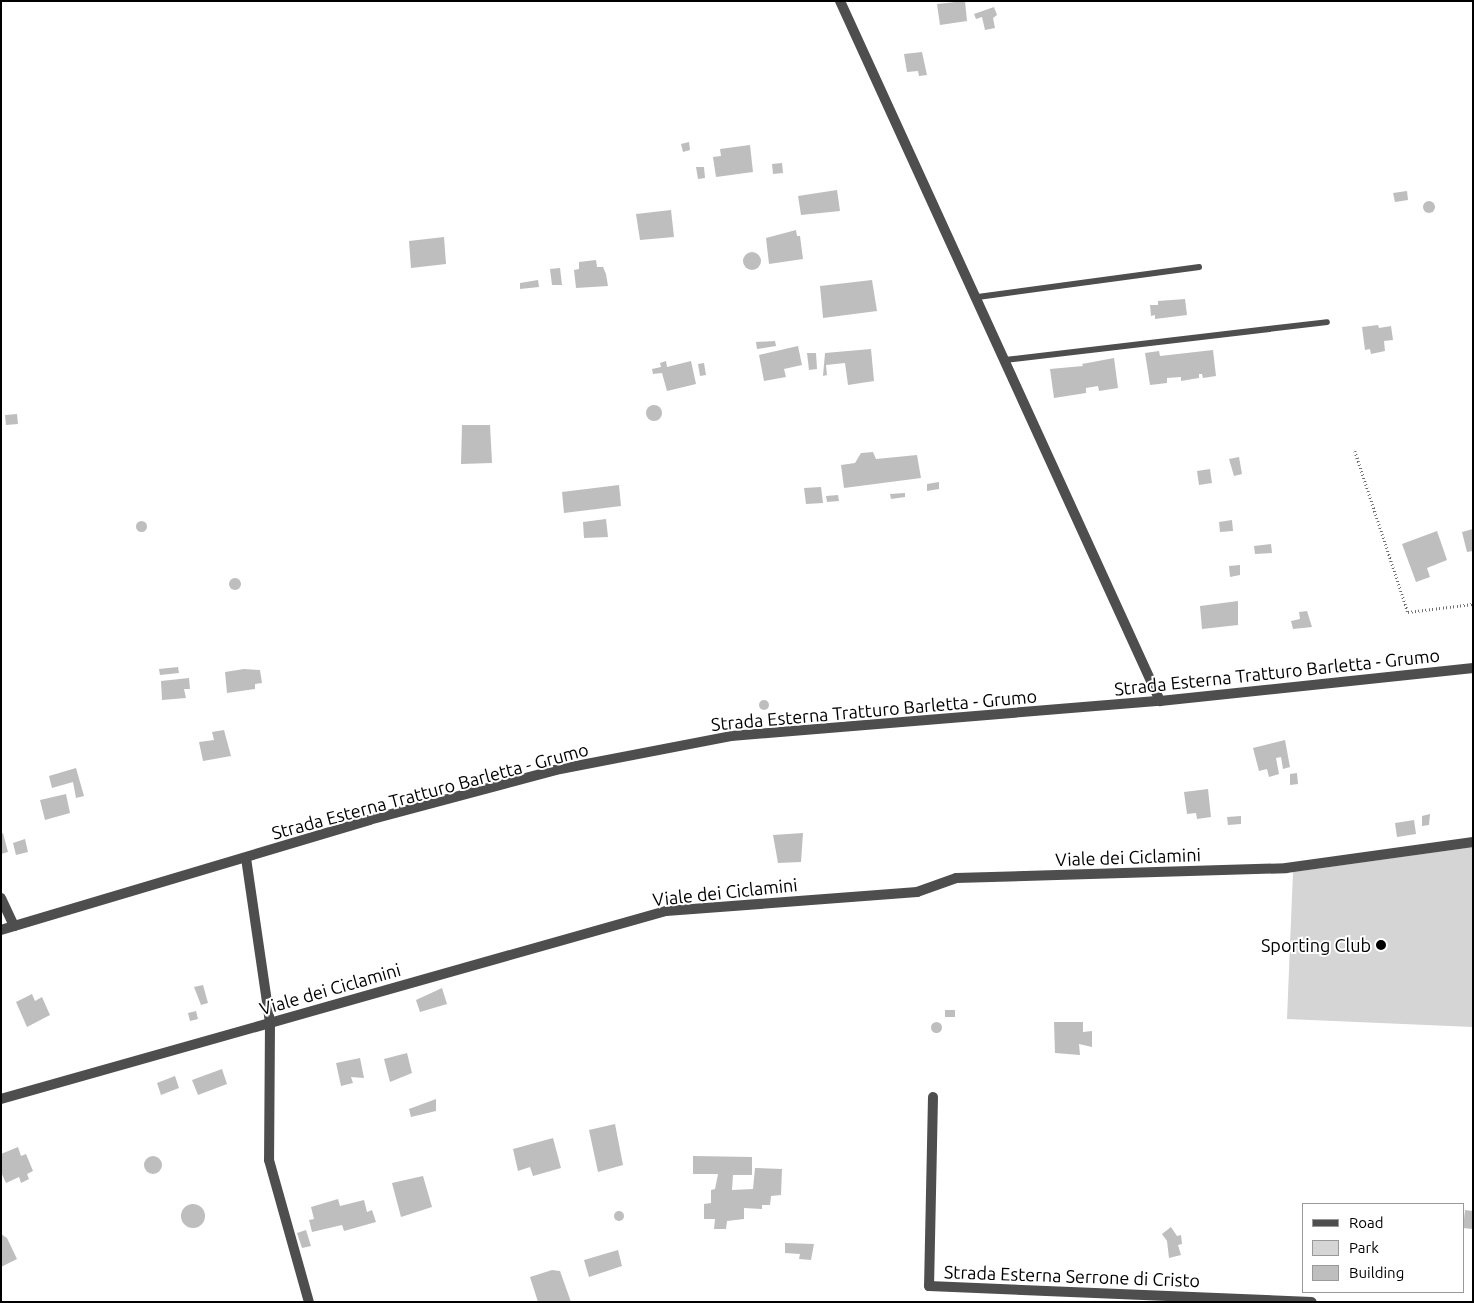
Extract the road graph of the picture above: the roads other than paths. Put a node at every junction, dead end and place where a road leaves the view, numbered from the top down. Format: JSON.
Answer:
{"nodes":[{"id":1,"x":840,"y":1,"type":"edge"},
{"id":2,"x":1199,"y":267,"type":"dead end"},
{"id":3,"x":978,"y":298,"type":"junction"},
{"id":4,"x":1326,"y":322,"type":"dead end"},
{"id":5,"x":1005,"y":360,"type":"junction"},
{"id":6,"x":1473,"y":668,"type":"edge"},
{"id":7,"x":1160,"y":702,"type":"junction"},
{"id":8,"x":1473,"y":842,"type":"edge"},
{"id":9,"x":246,"y":858,"type":"junction"},
{"id":10,"x":1,"y":898,"type":"edge"},
{"id":11,"x":14,"y":926,"type":"junction"},
{"id":12,"x":1,"y":930,"type":"edge"},
{"id":13,"x":270,"y":1023,"type":"junction"},
{"id":14,"x":933,"y":1098,"type":"dead end"},
{"id":15,"x":1,"y":1099,"type":"edge"},
{"id":16,"x":309,"y":1302,"type":"edge"},
{"id":17,"x":1312,"y":1302,"type":"edge"}],
"edges":[{"from":1,"to":3,"type":"street"},
{"from":2,"to":3,"type":"lane"},
{"from":3,"to":5,"type":"street"},
{"from":4,"to":5,"type":"lane"},
{"from":5,"to":7,"type":"street"},
{"from":6,"to":7,"type":"street","name":"Strada Esterna Tratturo Barletta - Grumo"},
{"from":7,"to":9,"type":"street","name":"Strada Esterna Tratturo Barletta - Grumo"},
{"from":8,"to":13,"type":"street","name":"Viale dei Ciclamini"},
{"from":9,"to":11,"type":"street","name":"Strada Esterna Tratturo Barletta - Grumo"},
{"from":9,"to":13,"type":"street"},
{"from":10,"to":11,"type":"street"},
{"from":11,"to":12,"type":"street","name":"Strada Esterna Tratturo Barletta - Grumo"},
{"from":13,"to":15,"type":"street","name":"Viale dei Ciclamini"},
{"from":13,"to":16,"type":"street"},
{"from":14,"to":17,"type":"street","name":"Strada Esterna Serrone di Cristo"}]}
